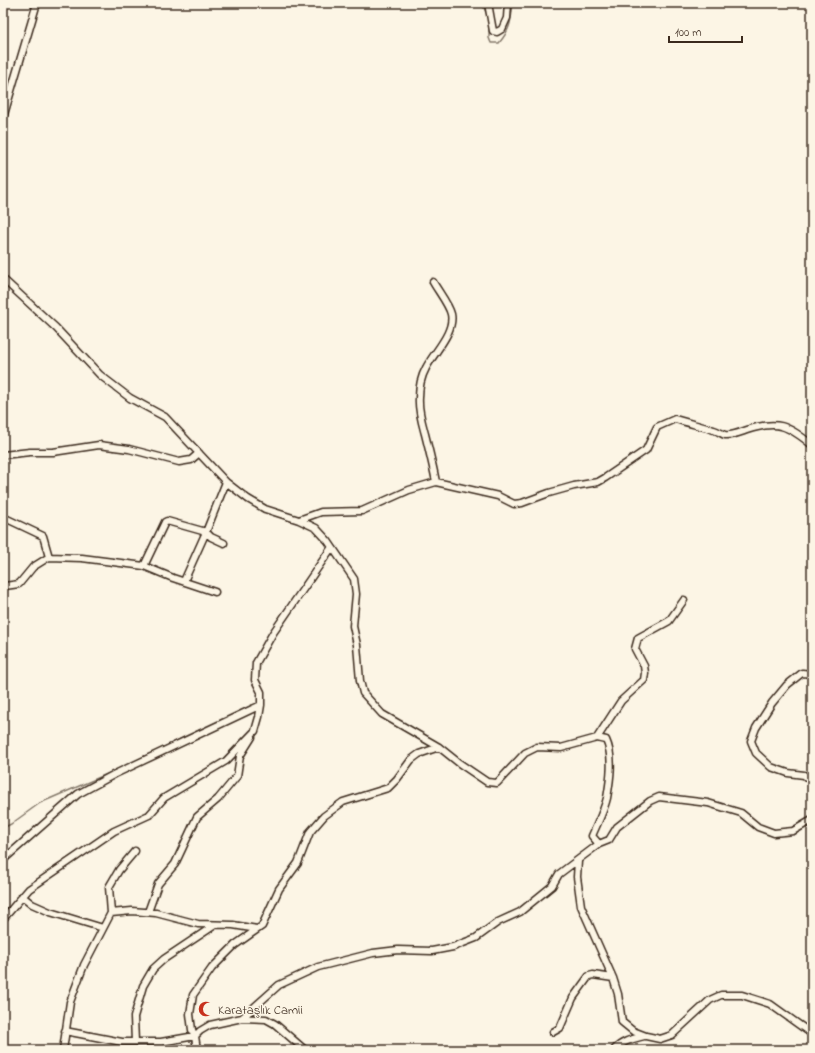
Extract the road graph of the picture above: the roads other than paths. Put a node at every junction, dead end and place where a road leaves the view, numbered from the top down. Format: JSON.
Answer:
{"nodes":[{"id":1,"x":37,"y":3,"type":"edge"},
{"id":2,"x":488,"y":3,"type":"edge"},
{"id":3,"x":508,"y":3,"type":"edge"},
{"id":4,"x":3,"y":118,"type":"edge"},
{"id":5,"x":3,"y":279,"type":"edge"},
{"id":6,"x":433,"y":282,"type":"dead end"},
{"id":7,"x":812,"y":445,"type":"edge"},
{"id":8,"x":199,"y":453,"type":"junction"},
{"id":9,"x":3,"y":455,"type":"edge"},
{"id":10,"x":226,"y":482,"type":"junction"},
{"id":11,"x":436,"y":482,"type":"junction"},
{"id":12,"x":3,"y":517,"type":"edge"},
{"id":13,"x":299,"y":520,"type":"junction"},
{"id":14,"x":206,"y":532,"type":"junction"},
{"id":15,"x":224,"y":543,"type":"dead end"},
{"id":16,"x":332,"y":547,"type":"junction"},
{"id":17,"x":50,"y":557,"type":"junction"},
{"id":18,"x":144,"y":566,"type":"junction"},
{"id":19,"x":184,"y":581,"type":"junction"},
{"id":20,"x":3,"y":588,"type":"edge"},
{"id":21,"x":215,"y":592,"type":"dead end"},
{"id":22,"x":684,"y":600,"type":"dead end"},
{"id":23,"x":812,"y":674,"type":"edge"},
{"id":24,"x":261,"y":705,"type":"junction"},
{"id":25,"x":254,"y":731,"type":"junction"},
{"id":26,"x":597,"y":738,"type":"junction"},
{"id":27,"x":439,"y":747,"type":"junction"},
{"id":28,"x":812,"y":782,"type":"edge"},
{"id":29,"x":812,"y":820,"type":"edge"},
{"id":30,"x":599,"y":844,"type":"junction"},
{"id":31,"x":135,"y":851,"type":"dead end"},
{"id":32,"x":3,"y":860,"type":"edge"},
{"id":33,"x":578,"y":861,"type":"junction"},
{"id":34,"x":22,"y":896,"type":"junction"},
{"id":35,"x":148,"y":912,"type":"junction"},
{"id":36,"x":111,"y":913,"type":"junction"},
{"id":37,"x":3,"y":919,"type":"edge"},
{"id":38,"x":215,"y":925,"type":"junction"},
{"id":39,"x":104,"y":928,"type":"junction"},
{"id":40,"x":257,"y":929,"type":"junction"},
{"id":41,"x":613,"y":978,"type":"junction"},
{"id":42,"x":242,"y":1018,"type":"junction"},
{"id":43,"x":65,"y":1031,"type":"junction"},
{"id":44,"x":553,"y":1032,"type":"dead end"},
{"id":45,"x":812,"y":1034,"type":"edge"},
{"id":46,"x":195,"y":1036,"type":"junction"},
{"id":47,"x":646,"y":1036,"type":"junction"},
{"id":48,"x":135,"y":1042,"type":"junction"},
{"id":49,"x":63,"y":1050,"type":"edge"},
{"id":50,"x":197,"y":1050,"type":"edge"},
{"id":51,"x":305,"y":1050,"type":"edge"},
{"id":52,"x":614,"y":1050,"type":"edge"}],
"edges":[{"from":1,"to":4,"type":"street"},
{"from":2,"to":3,"type":"street"},
{"from":5,"to":8,"type":"street"},
{"from":6,"to":11,"type":"street"},
{"from":7,"to":11,"type":"street"},
{"from":8,"to":9,"type":"street"},
{"from":8,"to":10,"type":"street"},
{"from":10,"to":13,"type":"street"},
{"from":10,"to":14,"type":"street"},
{"from":11,"to":13,"type":"street"},
{"from":12,"to":17,"type":"street"},
{"from":13,"to":16,"type":"street"},
{"from":14,"to":15,"type":"street"},
{"from":14,"to":18,"type":"street"},
{"from":14,"to":19,"type":"street"},
{"from":16,"to":24,"type":"street"},
{"from":16,"to":27,"type":"street"},
{"from":17,"to":18,"type":"street"},
{"from":17,"to":20,"type":"street"},
{"from":18,"to":19,"type":"street"},
{"from":19,"to":21,"type":"street"},
{"from":22,"to":26,"type":"street"},
{"from":23,"to":28,"type":"street"},
{"from":24,"to":25,"type":"street"},
{"from":24,"to":32,"type":"street"},
{"from":25,"to":34,"type":"street"},
{"from":25,"to":35,"type":"street"},
{"from":26,"to":27,"type":"street"},
{"from":26,"to":30,"type":"street"},
{"from":27,"to":40,"type":"street"},
{"from":29,"to":30,"type":"street"},
{"from":30,"to":33,"type":"street"},
{"from":31,"to":36,"type":"street"},
{"from":33,"to":41,"type":"street"},
{"from":33,"to":42,"type":"street"},
{"from":34,"to":37,"type":"street"},
{"from":34,"to":39,"type":"street"},
{"from":35,"to":36,"type":"street"},
{"from":35,"to":38,"type":"street"},
{"from":36,"to":39,"type":"street"},
{"from":38,"to":40,"type":"street"},
{"from":38,"to":48,"type":"street"},
{"from":39,"to":43,"type":"street"},
{"from":40,"to":46,"type":"street"},
{"from":41,"to":44,"type":"street"},
{"from":41,"to":47,"type":"street"},
{"from":42,"to":46,"type":"street"},
{"from":42,"to":51,"type":"street"},
{"from":43,"to":48,"type":"street"},
{"from":43,"to":49,"type":"street"},
{"from":45,"to":47,"type":"street"},
{"from":46,"to":48,"type":"street"},
{"from":46,"to":50,"type":"street"},
{"from":47,"to":52,"type":"street"}]}
